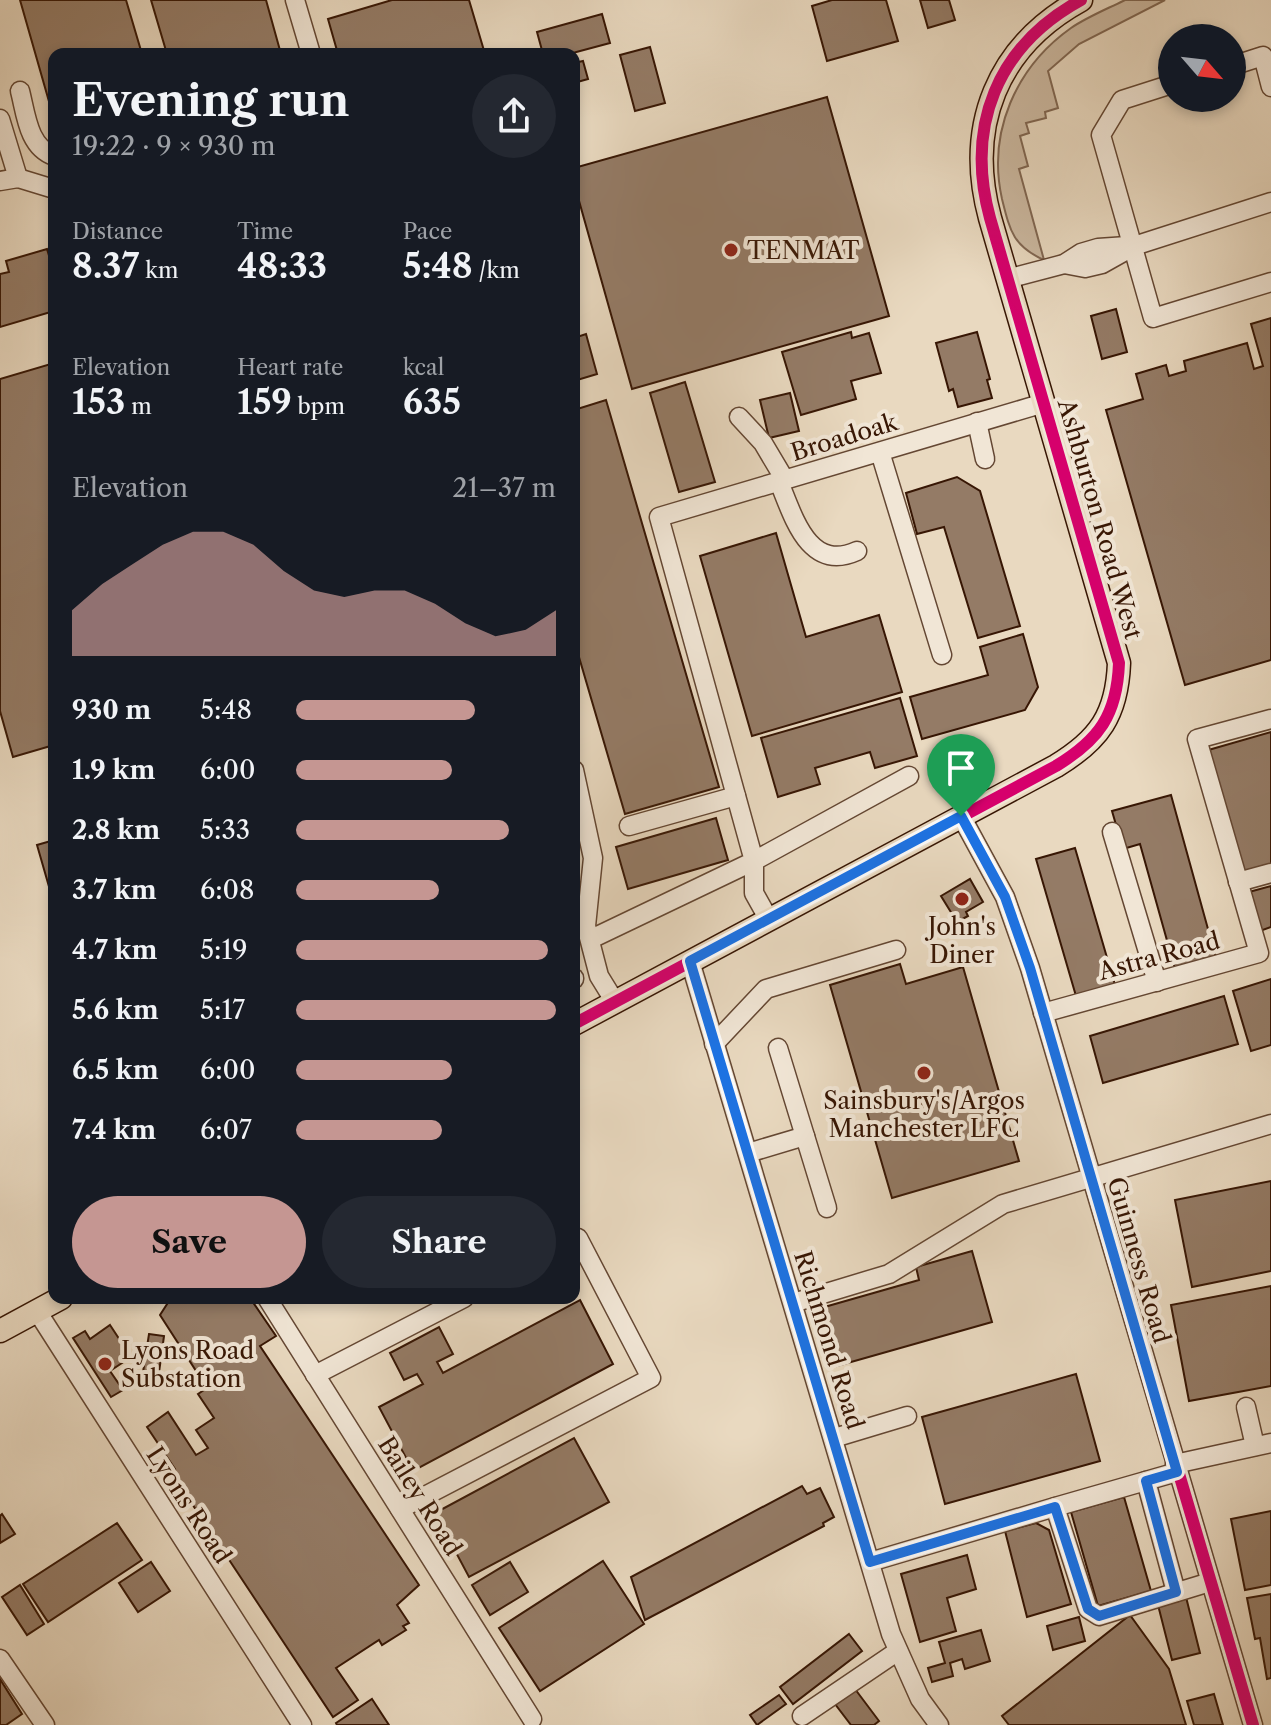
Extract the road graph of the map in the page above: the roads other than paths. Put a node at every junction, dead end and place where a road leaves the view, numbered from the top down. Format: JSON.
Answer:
{"nodes":[{"id":1,"x":295,"y":0,"type":"edge"},
{"id":2,"x":1081,"y":0,"type":"edge"},
{"id":3,"x":309,"y":48,"type":"edge"},
{"id":4,"x":1246,"y":61,"type":"edge"},
{"id":5,"x":1271,"y":87,"type":"edge"},
{"id":6,"x":1158,"y":88,"type":"edge"},
{"id":7,"x":20,"y":91,"type":"dead end"},
{"id":8,"x":29,"y":123,"type":"junction"},
{"id":9,"x":2,"y":124,"type":"edge"},
{"id":10,"x":48,"y":153,"type":"edge"},
{"id":11,"x":9,"y":180,"type":"edge"},
{"id":12,"x":48,"y":188,"type":"edge"},
{"id":13,"x":1271,"y":202,"type":"edge"},
{"id":14,"x":1134,"y":246,"type":"junction"},
{"id":15,"x":1007,"y":279,"type":"junction"},
{"id":16,"x":1271,"y":282,"type":"edge"},
{"id":17,"x":1044,"y":403,"type":"junction"},
{"id":18,"x":739,"y":417,"type":"dead end"},
{"id":19,"x":977,"y":422,"type":"junction"},
{"id":20,"x":880,"y":452,"type":"junction"},
{"id":21,"x":985,"y":459,"type":"dead end"},
{"id":22,"x":782,"y":481,"type":"junction"},
{"id":23,"x":857,"y":551,"type":"dead end"},
{"id":24,"x":942,"y":655,"type":"dead end"},
{"id":25,"x":1271,"y":719,"type":"edge"},
{"id":26,"x":909,"y":776,"type":"dead end"},
{"id":27,"x":736,"y":796,"type":"junction"},
{"id":28,"x":580,"y":802,"type":"edge"},
{"id":29,"x":961,"y":816,"type":"junction"},
{"id":30,"x":629,"y":826,"type":"dead end"},
{"id":31,"x":1112,"y":832,"type":"dead end"},
{"id":32,"x":754,"y":861,"type":"junction"},
{"id":33,"x":1271,"y":873,"type":"edge"},
{"id":34,"x":1238,"y":882,"type":"junction"},
{"id":35,"x":768,"y":918,"type":"junction"},
{"id":36,"x":591,"y":939,"type":"junction"},
{"id":37,"x":896,"y":950,"type":"dead end"},
{"id":38,"x":690,"y":961,"type":"junction"},
{"id":39,"x":1157,"y":982,"type":"junction"},
{"id":40,"x":615,"y":1002,"type":"junction"},
{"id":41,"x":1043,"y":1013,"type":"junction"},
{"id":42,"x":580,"y":1021,"type":"edge"},
{"id":43,"x":714,"y":1044,"type":"junction"},
{"id":44,"x":778,"y":1048,"type":"dead end"},
{"id":45,"x":1271,"y":1124,"type":"edge"},
{"id":46,"x":805,"y":1136,"type":"junction"},
{"id":47,"x":748,"y":1153,"type":"junction"},
{"id":48,"x":1091,"y":1179,"type":"junction"},
{"id":49,"x":827,"y":1208,"type":"dead end"},
{"id":50,"x":580,"y":1242,"type":"edge"},
{"id":51,"x":793,"y":1303,"type":"junction"},
{"id":52,"x":50,"y":1304,"type":"edge"},
{"id":53,"x":271,"y":1304,"type":"edge"},
{"id":54,"x":432,"y":1305,"type":"edge"},
{"id":55,"x":37,"y":1311,"type":"junction"},
{"id":56,"x":0,"y":1331,"type":"edge"},
{"id":57,"x":315,"y":1375,"type":"junction"},
{"id":58,"x":1246,"y":1407,"type":"dead end"},
{"id":59,"x":907,"y":1416,"type":"dead end"},
{"id":60,"x":834,"y":1438,"type":"junction"},
{"id":61,"x":1263,"y":1445,"type":"edge"},
{"id":62,"x":1176,"y":1468,"type":"junction"},
{"id":63,"x":1146,"y":1481,"type":"junction"},
{"id":64,"x":1055,"y":1507,"type":"junction"},
{"id":65,"x":400,"y":1509,"type":"junction"},
{"id":66,"x":870,"y":1562,"type":"junction"},
{"id":67,"x":1210,"y":1582,"type":"junction"},
{"id":68,"x":1176,"y":1592,"type":"junction"},
{"id":69,"x":898,"y":1651,"type":"junction"},
{"id":70,"x":0,"y":1659,"type":"edge"},
{"id":71,"x":802,"y":1716,"type":"dead end"},
{"id":72,"x":532,"y":1719,"type":"dead end"},
{"id":73,"x":45,"y":1725,"type":"edge"},
{"id":74,"x":302,"y":1725,"type":"edge"},
{"id":75,"x":939,"y":1725,"type":"edge"},
{"id":76,"x":1253,"y":1725,"type":"edge"}],
"edges":[{"from":1,"to":3,"type":"street"},
{"from":2,"to":15,"type":"main road","name":"Ashburton Road West"},
{"from":4,"to":5,"type":"street"},
{"from":6,"to":14,"type":"street"},
{"from":7,"to":8,"type":"street"},
{"from":8,"to":9,"type":"street"},
{"from":8,"to":10,"type":"street"},
{"from":9,"to":11,"type":"street"},
{"from":11,"to":12,"type":"street"},
{"from":13,"to":14,"type":"street"},
{"from":14,"to":15,"type":"street"},
{"from":14,"to":16,"type":"street"},
{"from":15,"to":17,"type":"main road","name":"Ashburton Road West"},
{"from":17,"to":19,"type":"street","name":"Broadoak"},
{"from":17,"to":29,"type":"main road","name":"Ashburton Road West"},
{"from":18,"to":22,"type":"street"},
{"from":19,"to":20,"type":"street","name":"Broadoak"},
{"from":19,"to":21,"type":"street"},
{"from":20,"to":22,"type":"street","name":"Broadoak"},
{"from":20,"to":24,"type":"street"},
{"from":22,"to":23,"type":"street"},
{"from":22,"to":27,"type":"street","name":"Broadoak"},
{"from":25,"to":34,"type":"street","name":"Astra Road"},
{"from":26,"to":32,"type":"street"},
{"from":27,"to":30,"type":"street"},
{"from":27,"to":32,"type":"street"},
{"from":28,"to":36,"type":"street"},
{"from":29,"to":35,"type":"main road","name":"Ashburton Road West"},
{"from":29,"to":41,"type":"street","name":"Guinness Road"},
{"from":31,"to":39,"type":"street"},
{"from":32,"to":35,"type":"street"},
{"from":32,"to":36,"type":"street"},
{"from":33,"to":34,"type":"street"},
{"from":34,"to":39,"type":"street","name":"Astra Road"},
{"from":35,"to":38,"type":"main road","name":"Ashburton Road West"},
{"from":36,"to":40,"type":"street"},
{"from":37,"to":43,"type":"street"},
{"from":38,"to":40,"type":"main road","name":"Ashburton Road West"},
{"from":38,"to":43,"type":"street","name":"Richmond Road"},
{"from":39,"to":41,"type":"street","name":"Astra Road"},
{"from":40,"to":42,"type":"main road","name":"Ashburton Road West"},
{"from":41,"to":48,"type":"street","name":"Guinness Road"},
{"from":43,"to":47,"type":"street","name":"Richmond Road"},
{"from":44,"to":46,"type":"street"},
{"from":45,"to":48,"type":"street"},
{"from":46,"to":47,"type":"street"},
{"from":46,"to":49,"type":"street"},
{"from":47,"to":51,"type":"street","name":"Richmond Road"},
{"from":48,"to":51,"type":"street"},
{"from":48,"to":62,"type":"street","name":"Guinness Road"},
{"from":50,"to":65,"type":"street"},
{"from":51,"to":60,"type":"street","name":"Richmond Road"},
{"from":52,"to":55,"type":"main road"},
{"from":53,"to":57,"type":"street","name":"Bailey Road"},
{"from":54,"to":57,"type":"street"},
{"from":55,"to":56,"type":"main road"},
{"from":55,"to":74,"type":"street","name":"Lyons Road"},
{"from":57,"to":65,"type":"street","name":"Bailey Road"},
{"from":58,"to":61,"type":"street"},
{"from":59,"to":60,"type":"street"},
{"from":60,"to":66,"type":"street","name":"Richmond Road"},
{"from":61,"to":62,"type":"street"},
{"from":62,"to":63,"type":"street"},
{"from":62,"to":67,"type":"street","name":"Guinness Road"},
{"from":63,"to":64,"type":"street"},
{"from":63,"to":68,"type":"street"},
{"from":64,"to":66,"type":"street"},
{"from":64,"to":68,"type":"street"},
{"from":65,"to":72,"type":"street","name":"Bailey Road"},
{"from":66,"to":69,"type":"street","name":"Richmond Road"},
{"from":67,"to":68,"type":"street"},
{"from":67,"to":76,"type":"street","name":"Guinness Road"},
{"from":69,"to":71,"type":"street"},
{"from":69,"to":75,"type":"street","name":"Richmond Road"},
{"from":70,"to":73,"type":"street"}]}
